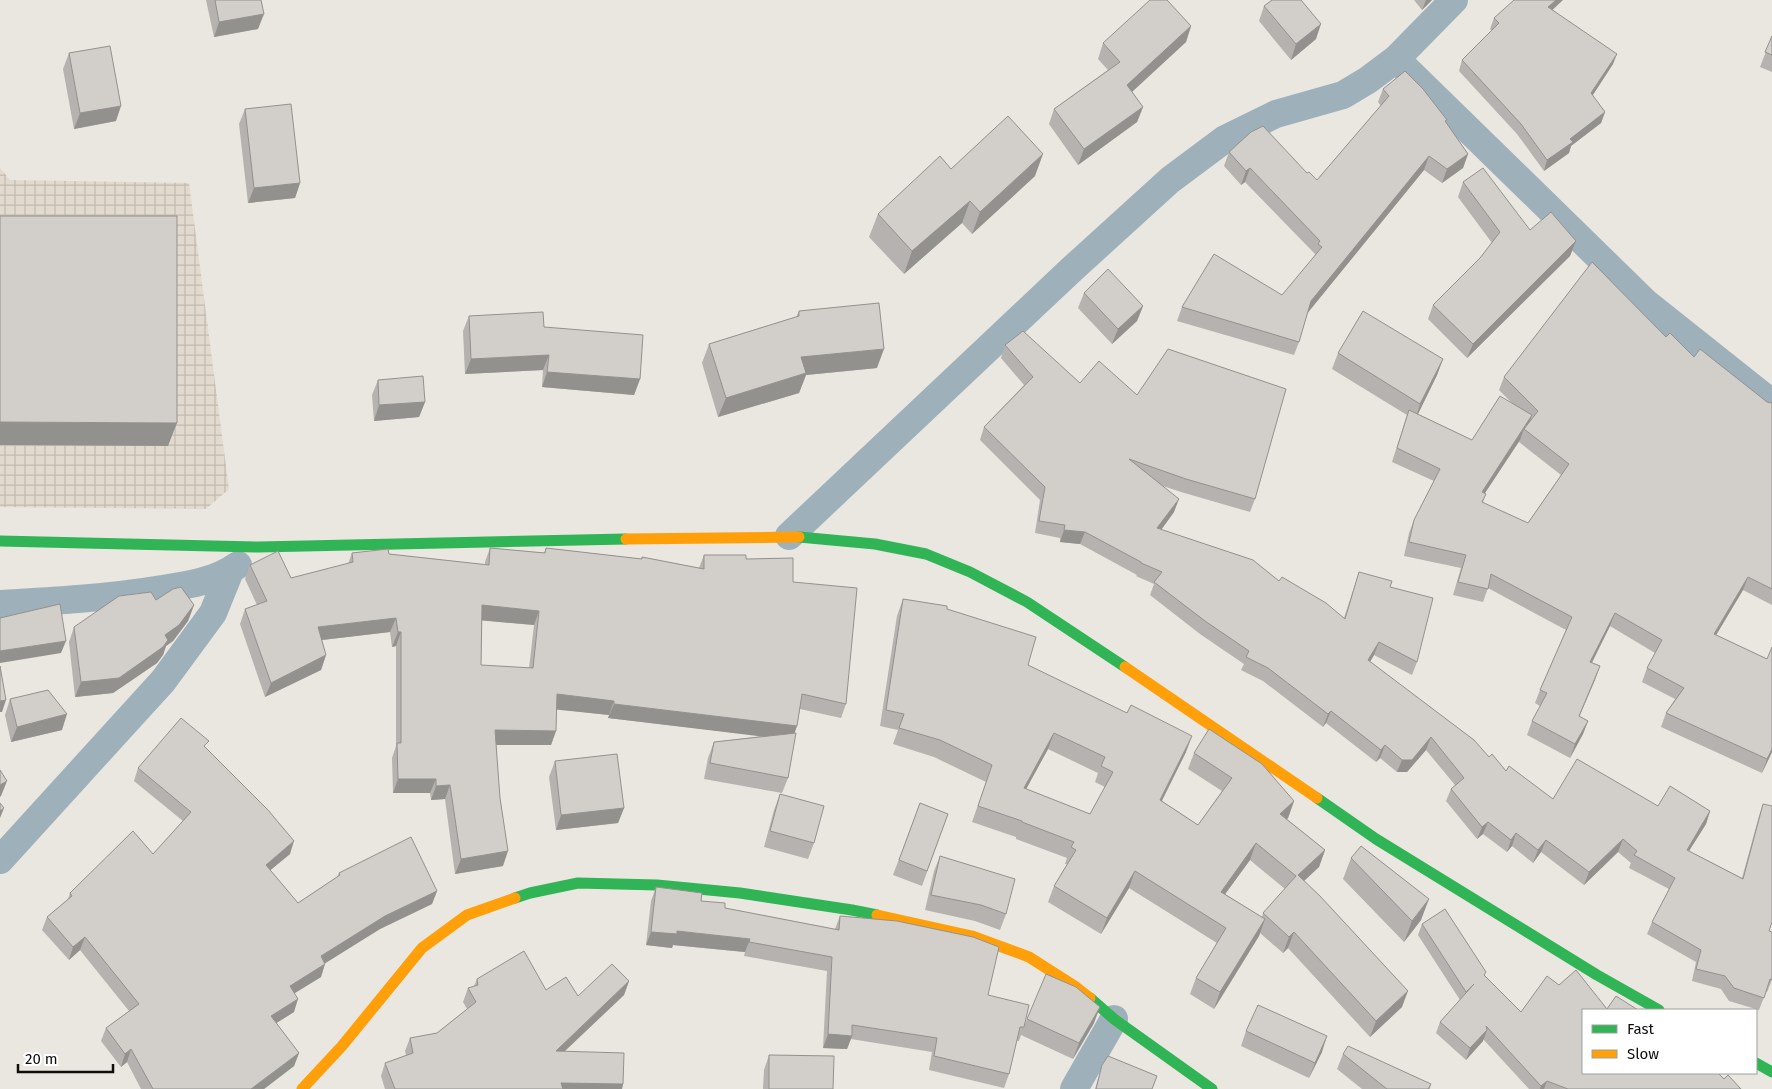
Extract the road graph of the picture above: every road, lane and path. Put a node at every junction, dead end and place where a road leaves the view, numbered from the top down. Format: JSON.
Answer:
{"nodes":[{"id":1,"x":1454,"y":0,"type":"edge"},
{"id":2,"x":1396,"y":59,"type":"junction"},
{"id":3,"x":1772,"y":403,"type":"edge"},
{"id":4,"x":789,"y":536,"type":"junction"},
{"id":5,"x":0,"y":541,"type":"edge"},
{"id":6,"x":259,"y":547,"type":"junction"},
{"id":7,"x":230,"y":571,"type":"junction"},
{"id":8,"x":0,"y":604,"type":"edge"},
{"id":9,"x":0,"y":860,"type":"edge"},
{"id":10,"x":1657,"y":1009,"type":"edge"},
{"id":11,"x":1114,"y":1019,"type":"junction"},
{"id":12,"x":1757,"y":1064,"type":"edge"},
{"id":13,"x":1772,"y":1072,"type":"edge"},
{"id":14,"x":302,"y":1089,"type":"edge"},
{"id":15,"x":1074,"y":1089,"type":"edge"},
{"id":16,"x":1212,"y":1089,"type":"edge"}],
"edges":[{"from":1,"to":2,"type":"street"},
{"from":2,"to":3,"type":"street"},
{"from":2,"to":4,"type":"street"},
{"from":4,"to":6,"type":"street"},
{"from":4,"to":10,"type":"street"},
{"from":5,"to":6,"type":"street"},
{"from":6,"to":7,"type":"street"},
{"from":7,"to":8,"type":"street"},
{"from":7,"to":9,"type":"street"},
{"from":11,"to":14,"type":"street"},
{"from":11,"to":15,"type":"street"},
{"from":11,"to":16,"type":"street"},
{"from":12,"to":13,"type":"street"}]}
